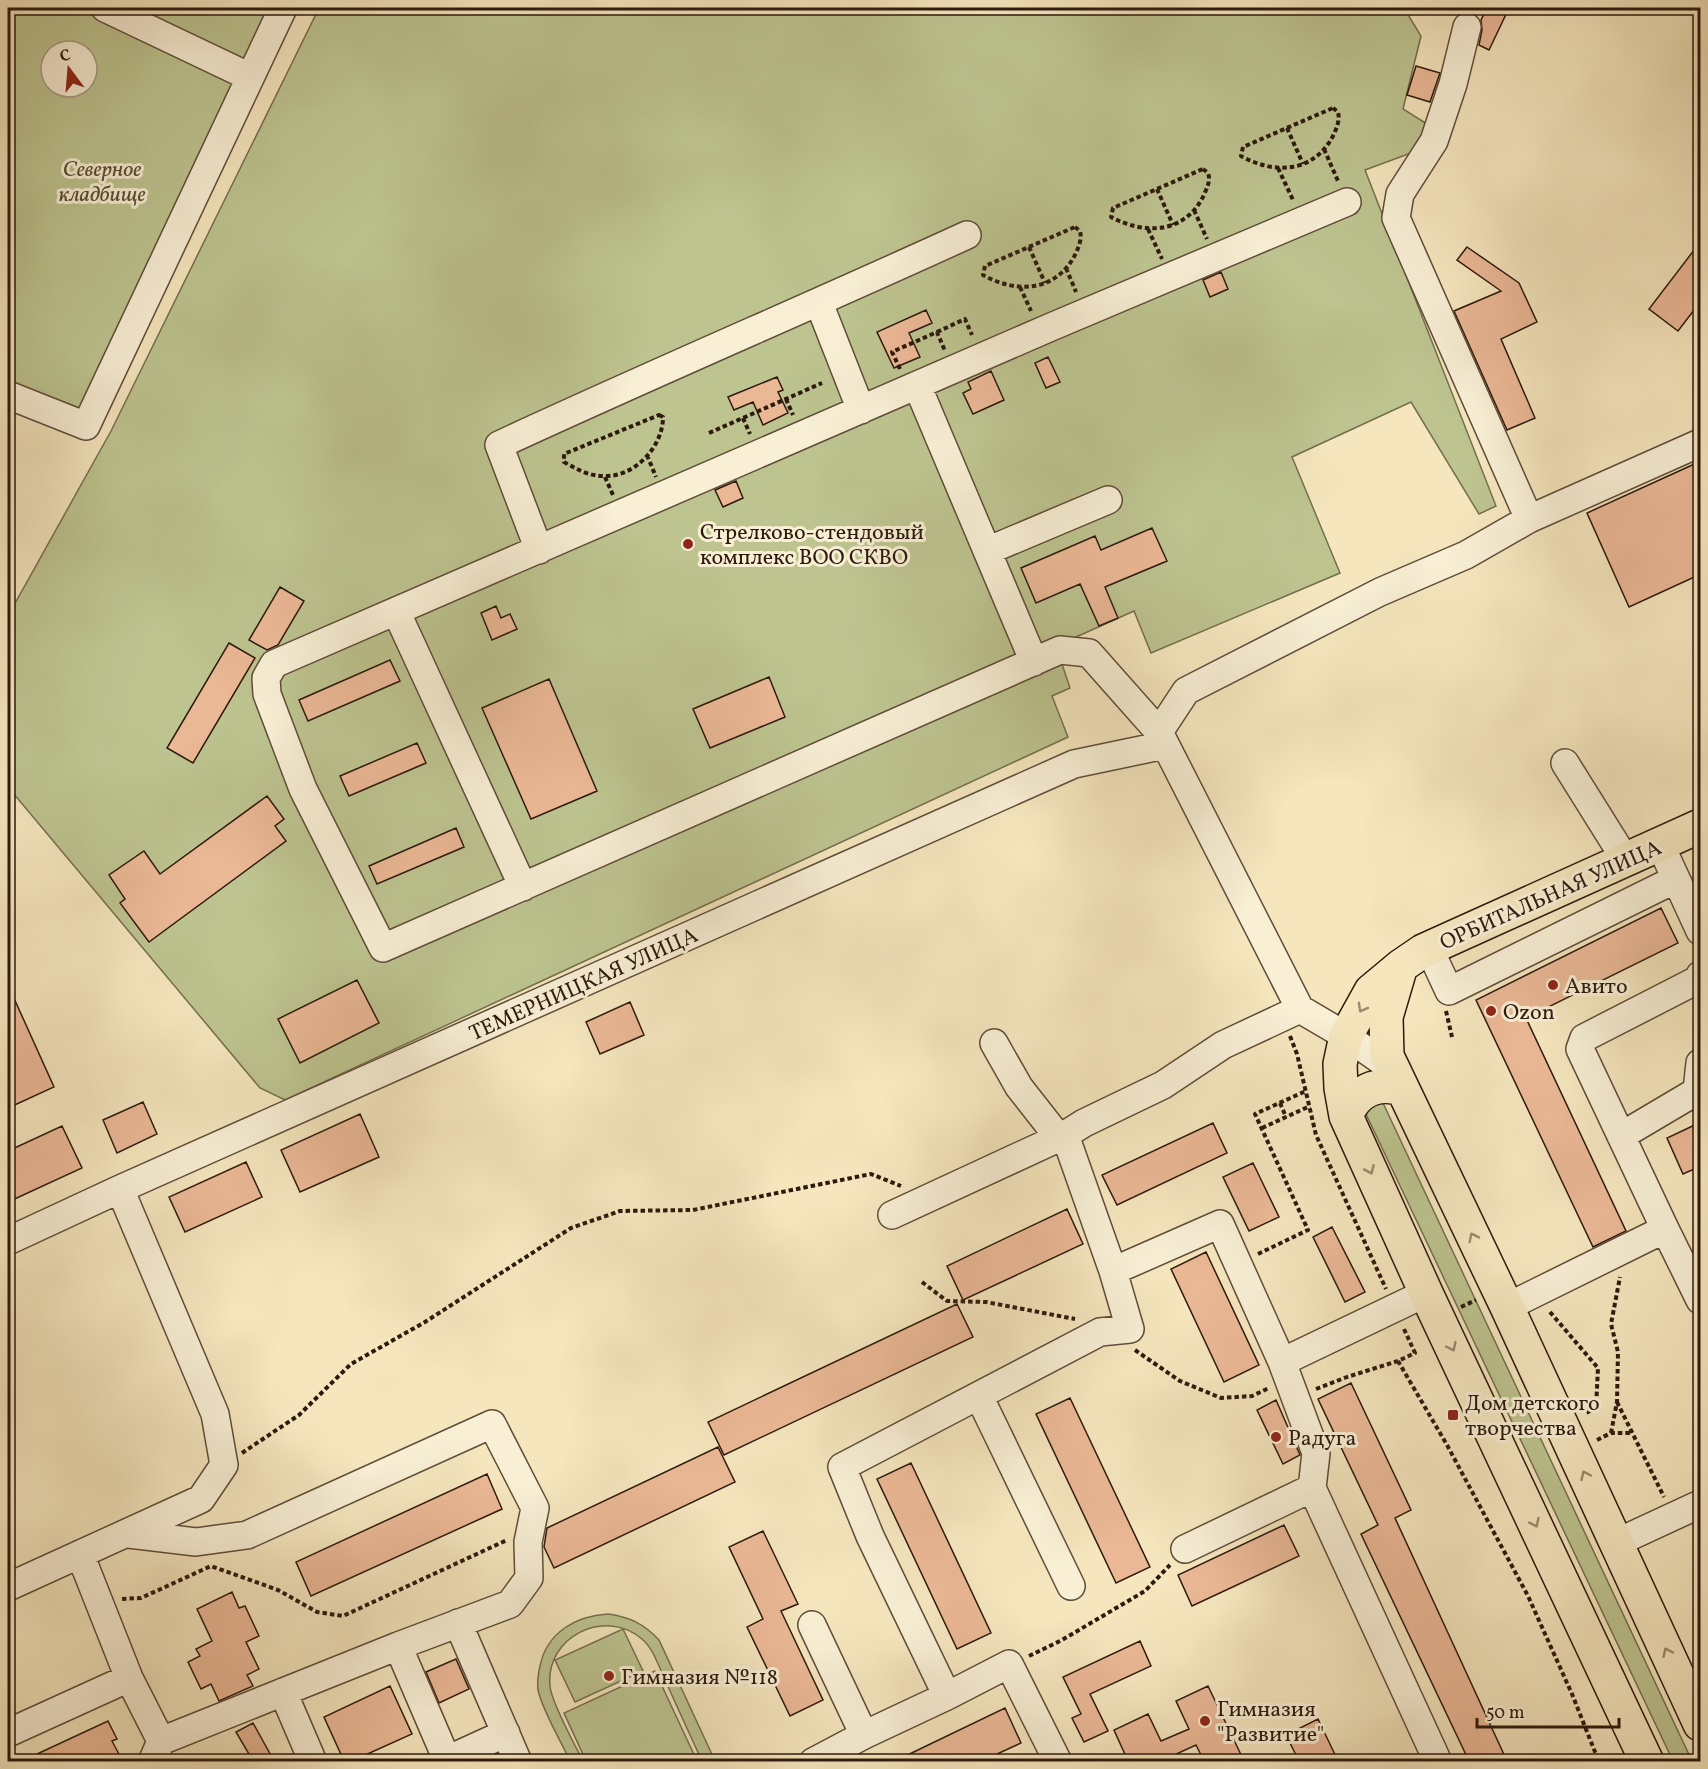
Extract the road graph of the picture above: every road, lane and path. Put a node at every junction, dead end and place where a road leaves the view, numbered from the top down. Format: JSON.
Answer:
{"nodes":[{"id":1,"x":105,"y":8,"type":"edge"},
{"id":2,"x":283,"y":8,"type":"edge"},
{"id":3,"x":1467,"y":27,"type":"dead end"},
{"id":4,"x":250,"y":77,"type":"junction"},
{"id":5,"x":1287,"y":128,"type":"junction"},
{"id":6,"x":1324,"y":149,"type":"junction"},
{"id":7,"x":1303,"y":164,"type":"junction"},
{"id":8,"x":1278,"y":168,"type":"junction"},
{"id":9,"x":1157,"y":189,"type":"junction"},
{"id":10,"x":1347,"y":202,"type":"joint"},
{"id":11,"x":1194,"y":210,"type":"junction"},
{"id":12,"x":1302,"y":220,"type":"junction"},
{"id":13,"x":1173,"y":225,"type":"junction"},
{"id":14,"x":1148,"y":229,"type":"junction"},
{"id":15,"x":967,"y":235,"type":"dead end"},
{"id":16,"x":1029,"y":247,"type":"junction"},
{"id":17,"x":1216,"y":257,"type":"junction"},
{"id":18,"x":1170,"y":277,"type":"junction"},
{"id":19,"x":1045,"y":283,"type":"junction"},
{"id":20,"x":819,"y":303,"type":"junction"},
{"id":21,"x":937,"y":332,"type":"junction"},
{"id":22,"x":972,"y":335,"type":"dead end"},
{"id":23,"x":954,"y":370,"type":"junction"},
{"id":24,"x":822,"y":383,"type":"dead end"},
{"id":25,"x":913,"y":387,"type":"junction"},
{"id":26,"x":8,"y":394,"type":"edge"},
{"id":27,"x":861,"y":410,"type":"junction"},
{"id":28,"x":663,"y":417,"type":"joint"},
{"id":29,"x":709,"y":433,"type":"dead end"},
{"id":30,"x":1701,"y":443,"type":"edge"},
{"id":31,"x":1108,"y":500,"type":"dead end"},
{"id":32,"x":1529,"y":519,"type":"junction"},
{"id":33,"x":539,"y":550,"type":"junction"},
{"id":34,"x":987,"y":551,"type":"junction"},
{"id":35,"x":396,"y":611,"type":"junction"},
{"id":36,"x":1034,"y":662,"type":"junction"},
{"id":37,"x":1162,"y":739,"type":"junction"},
{"id":38,"x":1565,"y":763,"type":"dead end"},
{"id":39,"x":1701,"y":826,"type":"edge"},
{"id":40,"x":1660,"y":844,"type":"junction"},
{"id":41,"x":1626,"y":859,"type":"junction"},
{"id":42,"x":1676,"y":879,"type":"junction"},
{"id":43,"x":523,"y":887,"type":"junction"},
{"id":44,"x":1694,"y":901,"type":"edge"},
{"id":45,"x":1701,"y":931,"type":"edge"},
{"id":46,"x":1429,"y":948,"type":"junction"},
{"id":47,"x":1401,"y":966,"type":"junction"},
{"id":48,"x":1701,"y":975,"type":"edge"},
{"id":49,"x":1291,"y":1013,"type":"junction"},
{"id":50,"x":1346,"y":1036,"type":"junction"},
{"id":51,"x":994,"y":1043,"type":"dead end"},
{"id":52,"x":1701,"y":1063,"type":"edge"},
{"id":53,"x":1398,"y":1079,"type":"junction"},
{"id":54,"x":1306,"y":1091,"type":"junction"},
{"id":55,"x":1280,"y":1103,"type":"junction"},
{"id":56,"x":1310,"y":1106,"type":"junction"},
{"id":57,"x":1346,"y":1116,"type":"junction"},
{"id":58,"x":1286,"y":1117,"type":"junction"},
{"id":59,"x":1262,"y":1128,"type":"junction"},
{"id":60,"x":1621,"y":1136,"type":"junction"},
{"id":61,"x":1062,"y":1137,"type":"junction"},
{"id":62,"x":120,"y":1188,"type":"junction"},
{"id":63,"x":930,"y":1197,"type":"junction"},
{"id":64,"x":892,"y":1215,"type":"dead end"},
{"id":65,"x":1665,"y":1228,"type":"junction"},
{"id":66,"x":8,"y":1241,"type":"edge"},
{"id":67,"x":1626,"y":1248,"type":"junction"},
{"id":68,"x":1239,"y":1263,"type":"junction"},
{"id":69,"x":1113,"y":1271,"type":"junction"},
{"id":70,"x":1426,"y":1293,"type":"junction"},
{"id":71,"x":1701,"y":1300,"type":"edge"},
{"id":72,"x":1507,"y":1307,"type":"junction"},
{"id":73,"x":1395,"y":1308,"type":"junction"},
{"id":74,"x":1550,"y":1312,"type":"dead end"},
{"id":75,"x":1398,"y":1361,"type":"junction"},
{"id":76,"x":1282,"y":1362,"type":"junction"},
{"id":77,"x":979,"y":1396,"type":"junction"},
{"id":78,"x":1295,"y":1397,"type":"junction"},
{"id":79,"x":1617,"y":1402,"type":"junction"},
{"id":80,"x":1584,"y":1414,"type":"dead end"},
{"id":81,"x":1611,"y":1433,"type":"junction"},
{"id":82,"x":1632,"y":1433,"type":"junction"},
{"id":83,"x":1597,"y":1440,"type":"dead end"},
{"id":84,"x":224,"y":1466,"type":"junction"},
{"id":85,"x":1312,"y":1488,"type":"junction"},
{"id":86,"x":1664,"y":1498,"type":"dead end"},
{"id":87,"x":1701,"y":1504,"type":"edge"},
{"id":88,"x":129,"y":1533,"type":"junction"},
{"id":89,"x":510,"y":1538,"type":"dead end"},
{"id":90,"x":1616,"y":1543,"type":"junction"},
{"id":91,"x":1185,"y":1549,"type":"joint"},
{"id":92,"x":80,"y":1554,"type":"junction"},
{"id":93,"x":1071,"y":1586,"type":"dead end"},
{"id":94,"x":8,"y":1587,"type":"edge"},
{"id":95,"x":98,"y":1600,"type":"junction"},
{"id":96,"x":458,"y":1623,"type":"junction"},
{"id":97,"x":812,"y":1625,"type":"dead end"},
{"id":98,"x":398,"y":1646,"type":"junction"},
{"id":99,"x":1009,"y":1664,"type":"junction"},
{"id":100,"x":129,"y":1678,"type":"junction"},
{"id":101,"x":1691,"y":1679,"type":"edge"},
{"id":102,"x":283,"y":1692,"type":"junction"},
{"id":103,"x":947,"y":1696,"type":"junction"},
{"id":104,"x":1701,"y":1724,"type":"edge"},
{"id":105,"x":8,"y":1733,"type":"edge"},
{"id":106,"x":506,"y":1733,"type":"junction"},
{"id":107,"x":864,"y":1734,"type":"junction"},
{"id":108,"x":156,"y":1751,"type":"edge"},
{"id":109,"x":313,"y":1761,"type":"edge"},
{"id":110,"x":445,"y":1761,"type":"edge"},
{"id":111,"x":518,"y":1761,"type":"edge"},
{"id":112,"x":813,"y":1761,"type":"edge"},
{"id":113,"x":1058,"y":1761,"type":"edge"},
{"id":114,"x":1438,"y":1761,"type":"edge"},
{"id":115,"x":1599,"y":1761,"type":"edge"},
{"id":116,"x":1647,"y":1761,"type":"edge"}],
"edges":[{"from":1,"to":4,"type":"street"},
{"from":2,"to":4,"type":"street"},
{"from":3,"to":32,"type":"street"},
{"from":4,"to":26,"type":"street"},
{"from":5,"to":6,"type":"path"},
{"from":5,"to":7,"type":"path"},
{"from":5,"to":8,"type":"path"},
{"from":6,"to":7,"type":"path"},
{"from":6,"to":10,"type":"path"},
{"from":7,"to":8,"type":"path"},
{"from":8,"to":12,"type":"path"},
{"from":9,"to":11,"type":"path"},
{"from":9,"to":13,"type":"path"},
{"from":9,"to":14,"type":"path"},
{"from":10,"to":12,"type":"street"},
{"from":11,"to":13,"type":"path"},
{"from":11,"to":17,"type":"path"},
{"from":12,"to":17,"type":"street"},
{"from":13,"to":14,"type":"path"},
{"from":14,"to":18,"type":"path"},
{"from":15,"to":20,"type":"street"},
{"from":16,"to":19,"type":"path"},
{"from":16,"to":19,"type":"path"},
{"from":16,"to":19,"type":"path"},
{"from":17,"to":18,"type":"street"},
{"from":18,"to":23,"type":"street"},
{"from":20,"to":27,"type":"street"},
{"from":20,"to":33,"type":"street"},
{"from":21,"to":22,"type":"path"},
{"from":21,"to":23,"type":"path"},
{"from":21,"to":25,"type":"path"},
{"from":23,"to":25,"type":"street"},
{"from":24,"to":29,"type":"path"},
{"from":25,"to":27,"type":"street"},
{"from":25,"to":34,"type":"street"},
{"from":27,"to":33,"type":"street"},
{"from":28,"to":28,"type":"path"},
{"from":30,"to":32,"type":"street"},
{"from":31,"to":34,"type":"street"},
{"from":32,"to":37,"type":"street"},
{"from":33,"to":35,"type":"street"},
{"from":34,"to":36,"type":"street"},
{"from":35,"to":43,"type":"street"},
{"from":35,"to":43,"type":"street"},
{"from":36,"to":37,"type":"street"},
{"from":36,"to":43,"type":"street"},
{"from":37,"to":49,"type":"street"},
{"from":37,"to":62,"type":"street","name":"ТЕМЕРНИЦКАЯ УЛИЦА"},
{"from":38,"to":41,"type":"street"},
{"from":39,"to":40,"type":"main road","name":"ОРБИТАЛЬНАЯ УЛИЦА"},
{"from":40,"to":41,"type":"main road","name":"ОРБИТАЛЬНАЯ УЛИЦА"},
{"from":40,"to":42,"type":"street"},
{"from":41,"to":46,"type":"main road","name":"ОРБИТАЛЬНАЯ УЛИЦА"},
{"from":42,"to":44,"type":"street"},
{"from":42,"to":46,"type":"street"},
{"from":44,"to":45,"type":"street"},
{"from":46,"to":47,"type":"main road","name":"ОРБИТАЛЬНАЯ УЛИЦА"},
{"from":47,"to":50,"type":"main road","name":"ОРБИТАЛЬНАЯ УЛИЦА","one_way":true},
{"from":47,"to":53,"type":"main road"},
{"from":48,"to":60,"type":"street"},
{"from":49,"to":50,"type":"street"},
{"from":49,"to":54,"type":"path"},
{"from":49,"to":61,"type":"street"},
{"from":50,"to":53,"type":"street"},
{"from":50,"to":57,"type":"main road","name":"ОРБИТАЛЬНАЯ УЛИЦА"},
{"from":51,"to":61,"type":"street"},
{"from":52,"to":60,"type":"street"},
{"from":53,"to":57,"type":"main road"},
{"from":72,"to":53,"type":"main road","one_way":true},
{"from":54,"to":55,"type":"path"},
{"from":54,"to":56,"type":"path"},
{"from":55,"to":58,"type":"path"},
{"from":55,"to":59,"type":"path"},
{"from":56,"to":58,"type":"path"},
{"from":56,"to":73,"type":"path"},
{"from":57,"to":70,"type":"main road","name":"ОРБИТАЛЬНАЯ УЛИЦА","one_way":true},
{"from":58,"to":59,"type":"path"},
{"from":59,"to":68,"type":"path"},
{"from":60,"to":65,"type":"street"},
{"from":61,"to":63,"type":"street"},
{"from":61,"to":69,"type":"street"},
{"from":62,"to":66,"type":"street","name":"ТЕМЕРНИЦКАЯ УЛИЦА"},
{"from":62,"to":84,"type":"street"},
{"from":63,"to":64,"type":"street"},
{"from":63,"to":84,"type":"path"},
{"from":65,"to":67,"type":"street"},
{"from":65,"to":71,"type":"street"},
{"from":67,"to":72,"type":"street"},
{"from":67,"to":79,"type":"path"},
{"from":68,"to":69,"type":"street"},
{"from":68,"to":76,"type":"street"},
{"from":69,"to":77,"type":"street"},
{"from":70,"to":73,"type":"street"},
{"from":70,"to":116,"type":"main road","name":"ОРБИТАЛЬНАЯ УЛИЦА","one_way":true},
{"from":90,"to":72,"type":"main road","one_way":true},
{"from":73,"to":75,"type":"path"},
{"from":73,"to":76,"type":"street"},
{"from":74,"to":80,"type":"path"},
{"from":75,"to":78,"type":"path"},
{"from":75,"to":115,"type":"path"},
{"from":76,"to":78,"type":"street"},
{"from":77,"to":93,"type":"street"},
{"from":77,"to":103,"type":"street"},
{"from":78,"to":85,"type":"street"},
{"from":79,"to":81,"type":"path"},
{"from":79,"to":82,"type":"path"},
{"from":81,"to":82,"type":"path"},
{"from":81,"to":83,"type":"path"},
{"from":82,"to":86,"type":"path"},
{"from":84,"to":88,"type":"street"},
{"from":85,"to":91,"type":"street"},
{"from":85,"to":114,"type":"street"},
{"from":87,"to":90,"type":"street"},
{"from":88,"to":92,"type":"street"},
{"from":88,"to":96,"type":"street"},
{"from":89,"to":95,"type":"path"},
{"from":101,"to":90,"type":"main road","one_way":true},
{"from":91,"to":99,"type":"path"},
{"from":92,"to":94,"type":"street"},
{"from":92,"to":95,"type":"street"},
{"from":95,"to":100,"type":"street"},
{"from":96,"to":98,"type":"street"},
{"from":96,"to":106,"type":"street"},
{"from":97,"to":107,"type":"street"},
{"from":98,"to":102,"type":"street"},
{"from":98,"to":110,"type":"street"},
{"from":99,"to":103,"type":"street"},
{"from":99,"to":113,"type":"street"},
{"from":100,"to":105,"type":"street"},
{"from":100,"to":108,"type":"street"},
{"from":101,"to":104,"type":"main road"},
{"from":102,"to":108,"type":"street"},
{"from":102,"to":109,"type":"street"},
{"from":103,"to":107,"type":"street"},
{"from":106,"to":110,"type":"street"},
{"from":106,"to":111,"type":"street"},
{"from":107,"to":112,"type":"street"}]}
